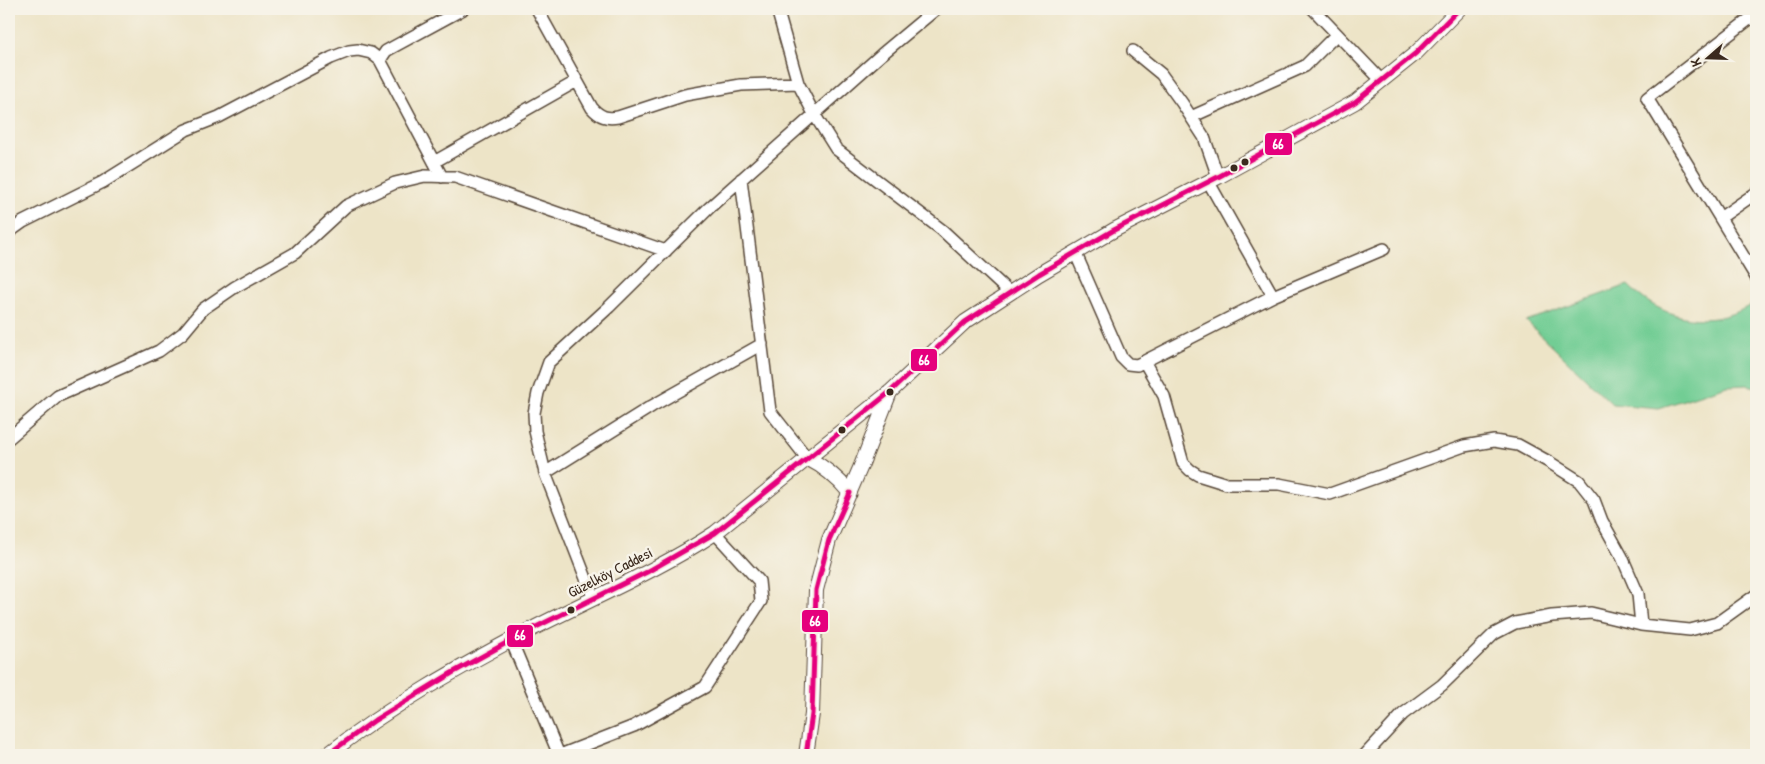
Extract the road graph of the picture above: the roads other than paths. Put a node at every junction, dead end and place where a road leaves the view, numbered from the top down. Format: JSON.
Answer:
{"nodes":[{"id":1,"x":464,"y":9,"type":"edge"},
{"id":2,"x":537,"y":9,"type":"edge"},
{"id":3,"x":777,"y":9,"type":"edge"},
{"id":4,"x":936,"y":9,"type":"edge"},
{"id":5,"x":1314,"y":9,"type":"edge"},
{"id":6,"x":1459,"y":9,"type":"edge"},
{"id":7,"x":1756,"y":14,"type":"edge"},
{"id":8,"x":1337,"y":34,"type":"junction"},
{"id":9,"x":1133,"y":51,"type":"dead end"},
{"id":10,"x":380,"y":60,"type":"junction"},
{"id":11,"x":1382,"y":81,"type":"junction"},
{"id":12,"x":577,"y":82,"type":"junction"},
{"id":13,"x":798,"y":83,"type":"junction"},
{"id":14,"x":814,"y":114,"type":"junction"},
{"id":15,"x":1191,"y":117,"type":"junction"},
{"id":16,"x":434,"y":162,"type":"junction"},
{"id":17,"x":442,"y":177,"type":"junction"},
{"id":18,"x":741,"y":179,"type":"junction"},
{"id":19,"x":1213,"y":179,"type":"junction"},
{"id":20,"x":1756,"y":193,"type":"edge"},
{"id":21,"x":1720,"y":218,"type":"junction"},
{"id":22,"x":9,"y":232,"type":"edge"},
{"id":23,"x":1384,"y":249,"type":"dead end"},
{"id":24,"x":666,"y":251,"type":"junction"},
{"id":25,"x":1076,"y":252,"type":"junction"},
{"id":26,"x":1756,"y":278,"type":"edge"},
{"id":27,"x":1010,"y":293,"type":"junction"},
{"id":28,"x":1273,"y":296,"type":"junction"},
{"id":29,"x":762,"y":344,"type":"junction"},
{"id":30,"x":1144,"y":362,"type":"junction"},
{"id":31,"x":890,"y":392,"type":"junction"},
{"id":32,"x":9,"y":438,"type":"edge"},
{"id":33,"x":807,"y":458,"type":"junction"},
{"id":34,"x":545,"y":474,"type":"junction"},
{"id":35,"x":850,"y":493,"type":"junction"},
{"id":36,"x":715,"y":533,"type":"junction"},
{"id":37,"x":1756,"y":595,"type":"edge"},
{"id":38,"x":594,"y":599,"type":"junction"},
{"id":39,"x":1641,"y":625,"type":"junction"},
{"id":40,"x":511,"y":640,"type":"junction"},
{"id":41,"x":327,"y":755,"type":"edge"},
{"id":42,"x":559,"y":755,"type":"edge"},
{"id":43,"x":806,"y":755,"type":"edge"},
{"id":44,"x":1365,"y":755,"type":"edge"}],
"edges":[{"from":1,"to":10,"type":"street"},
{"from":2,"to":12,"type":"street"},
{"from":3,"to":13,"type":"street"},
{"from":4,"to":14,"type":"street"},
{"from":5,"to":8,"type":"street"},
{"from":6,"to":11,"type":"street","name":"Güzelköy Caddesi"},
{"from":7,"to":21,"type":"street"},
{"from":8,"to":11,"type":"street"},
{"from":8,"to":15,"type":"street"},
{"from":9,"to":15,"type":"street"},
{"from":10,"to":16,"type":"street"},
{"from":10,"to":22,"type":"street"},
{"from":11,"to":19,"type":"street","name":"Güzelköy Caddesi"},
{"from":12,"to":13,"type":"street"},
{"from":12,"to":16,"type":"street"},
{"from":13,"to":14,"type":"street"},
{"from":14,"to":18,"type":"street"},
{"from":14,"to":27,"type":"street"},
{"from":15,"to":19,"type":"street"},
{"from":16,"to":17,"type":"street"},
{"from":17,"to":24,"type":"street"},
{"from":17,"to":32,"type":"street"},
{"from":18,"to":24,"type":"street"},
{"from":18,"to":29,"type":"street"},
{"from":19,"to":25,"type":"street","name":"Güzelköy Caddesi"},
{"from":19,"to":28,"type":"street"},
{"from":20,"to":21,"type":"street"},
{"from":21,"to":26,"type":"street"},
{"from":23,"to":28,"type":"street"},
{"from":24,"to":34,"type":"street"},
{"from":25,"to":27,"type":"street","name":"Güzelköy Caddesi"},
{"from":25,"to":30,"type":"street"},
{"from":27,"to":31,"type":"street","name":"Güzelköy Caddesi"},
{"from":28,"to":30,"type":"street"},
{"from":29,"to":33,"type":"street"},
{"from":29,"to":34,"type":"street"},
{"from":30,"to":39,"type":"street"},
{"from":31,"to":33,"type":"street","name":"Güzelköy Caddesi"},
{"from":31,"to":35,"type":"street"},
{"from":33,"to":35,"type":"street"},
{"from":33,"to":36,"type":"street","name":"Güzelköy Caddesi"},
{"from":34,"to":38,"type":"street"},
{"from":35,"to":43,"type":"street"},
{"from":36,"to":38,"type":"street","name":"Güzelköy Caddesi"},
{"from":36,"to":42,"type":"street"},
{"from":37,"to":39,"type":"street"},
{"from":38,"to":40,"type":"street","name":"Güzelköy Caddesi"},
{"from":39,"to":44,"type":"street"},
{"from":40,"to":41,"type":"street","name":"Güzelköy Caddesi"},
{"from":40,"to":42,"type":"street"}]}
